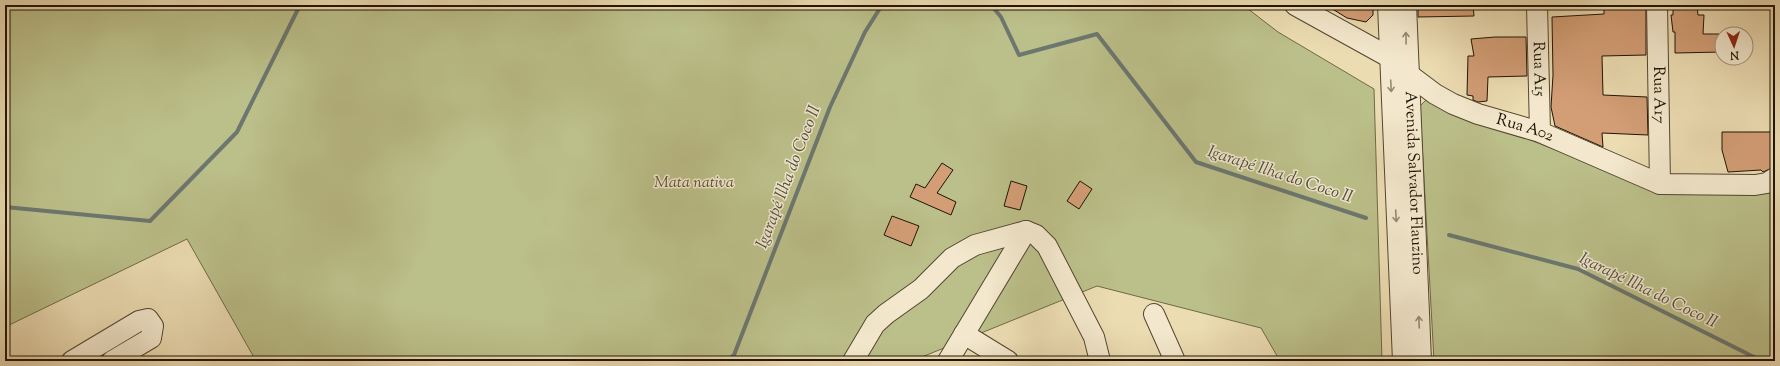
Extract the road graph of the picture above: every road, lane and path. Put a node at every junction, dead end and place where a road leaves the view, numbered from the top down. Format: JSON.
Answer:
{"nodes":[{"id":1,"x":1295,"y":5,"type":"edge"},
{"id":2,"x":1388,"y":5,"type":"edge"},
{"id":3,"x":1406,"y":5,"type":"edge"},
{"id":4,"x":1536,"y":5,"type":"edge"},
{"id":5,"x":1657,"y":5,"type":"edge"},
{"id":6,"x":1389,"y":57,"type":"junction"},
{"id":7,"x":1407,"y":74,"type":"junction"},
{"id":8,"x":1540,"y":132,"type":"junction"},
{"id":9,"x":1775,"y":178,"type":"edge"},
{"id":10,"x":1660,"y":184,"type":"junction"},
{"id":11,"x":1026,"y":231,"type":"junction"},
{"id":12,"x":1154,"y":314,"type":"dead end"},
{"id":13,"x":964,"y":334,"type":"junction"},
{"id":14,"x":72,"y":361,"type":"edge"},
{"id":15,"x":112,"y":361,"type":"edge"},
{"id":16,"x":853,"y":361,"type":"edge"},
{"id":17,"x":948,"y":361,"type":"edge"},
{"id":18,"x":1008,"y":361,"type":"edge"},
{"id":19,"x":1100,"y":361,"type":"edge"},
{"id":20,"x":1175,"y":361,"type":"edge"},
{"id":21,"x":1403,"y":361,"type":"edge"},
{"id":22,"x":1421,"y":361,"type":"edge"}],
"edges":[{"from":1,"to":6,"type":"street","name":"Rua A02"},
{"from":2,"to":6,"type":"street","name":"Avenida Salvador Flauzino"},
{"from":7,"to":3,"type":"street","name":"Avenida Salvador Flauzino","one_way":true},
{"from":4,"to":8,"type":"street","name":"Rua A15"},
{"from":5,"to":10,"type":"street","name":"Rua A17"},
{"from":6,"to":7,"type":"street","name":"Rua A02"},
{"from":6,"to":21,"type":"street","name":"Avenida Salvador Flauzino","one_way":true},
{"from":7,"to":8,"type":"street","name":"Rua A02"},
{"from":22,"to":7,"type":"street","name":"Avenida Salvador Flauzino","one_way":true},
{"from":8,"to":10,"type":"street","name":"Rua A02"},
{"from":9,"to":10,"type":"street","name":"Rua A02"},
{"from":11,"to":13,"type":"street"},
{"from":11,"to":16,"type":"street"},
{"from":11,"to":19,"type":"street"},
{"from":12,"to":20,"type":"street"},
{"from":13,"to":17,"type":"street"},
{"from":13,"to":18,"type":"street"},
{"from":14,"to":15,"type":"street"}]}
